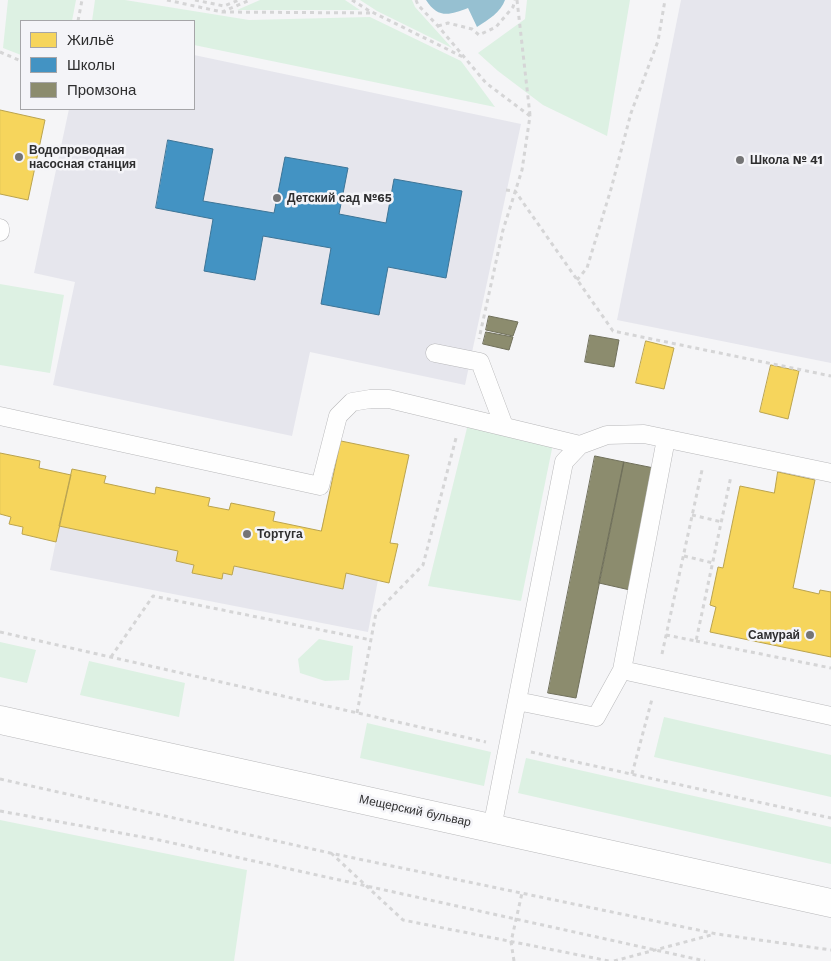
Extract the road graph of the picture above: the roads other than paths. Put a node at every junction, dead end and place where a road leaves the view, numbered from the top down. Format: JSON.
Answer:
{"nodes":[{"id":1,"x":435,"y":352,"type":"dead end"},
{"id":2,"x":0,"y":416,"type":"edge"},
{"id":3,"x":504,"y":426,"type":"junction"},
{"id":4,"x":666,"y":438,"type":"junction"},
{"id":5,"x":580,"y":445,"type":"junction"},
{"id":6,"x":831,"y":473,"type":"edge"},
{"id":7,"x":622,"y":670,"type":"junction"},
{"id":8,"x":517,"y":701,"type":"junction"},
{"id":9,"x":831,"y":716,"type":"edge"},
{"id":10,"x":0,"y":720,"type":"edge"},
{"id":11,"x":492,"y":828,"type":"junction"},
{"id":12,"x":831,"y":903,"type":"edge"}],
"edges":[{"from":1,"to":3,"type":"lane"},
{"from":2,"to":3,"type":"lane"},
{"from":3,"to":5,"type":"lane"},
{"from":4,"to":5,"type":"lane"},
{"from":4,"to":6,"type":"lane"},
{"from":4,"to":7,"type":"lane"},
{"from":5,"to":8,"type":"lane"},
{"from":7,"to":8,"type":"lane"},
{"from":7,"to":9,"type":"lane"},
{"from":8,"to":11,"type":"lane"},
{"from":10,"to":11,"type":"main road","name":"Мещерский бульвар"},
{"from":11,"to":12,"type":"main road","name":"Мещерский бульвар"}]}
